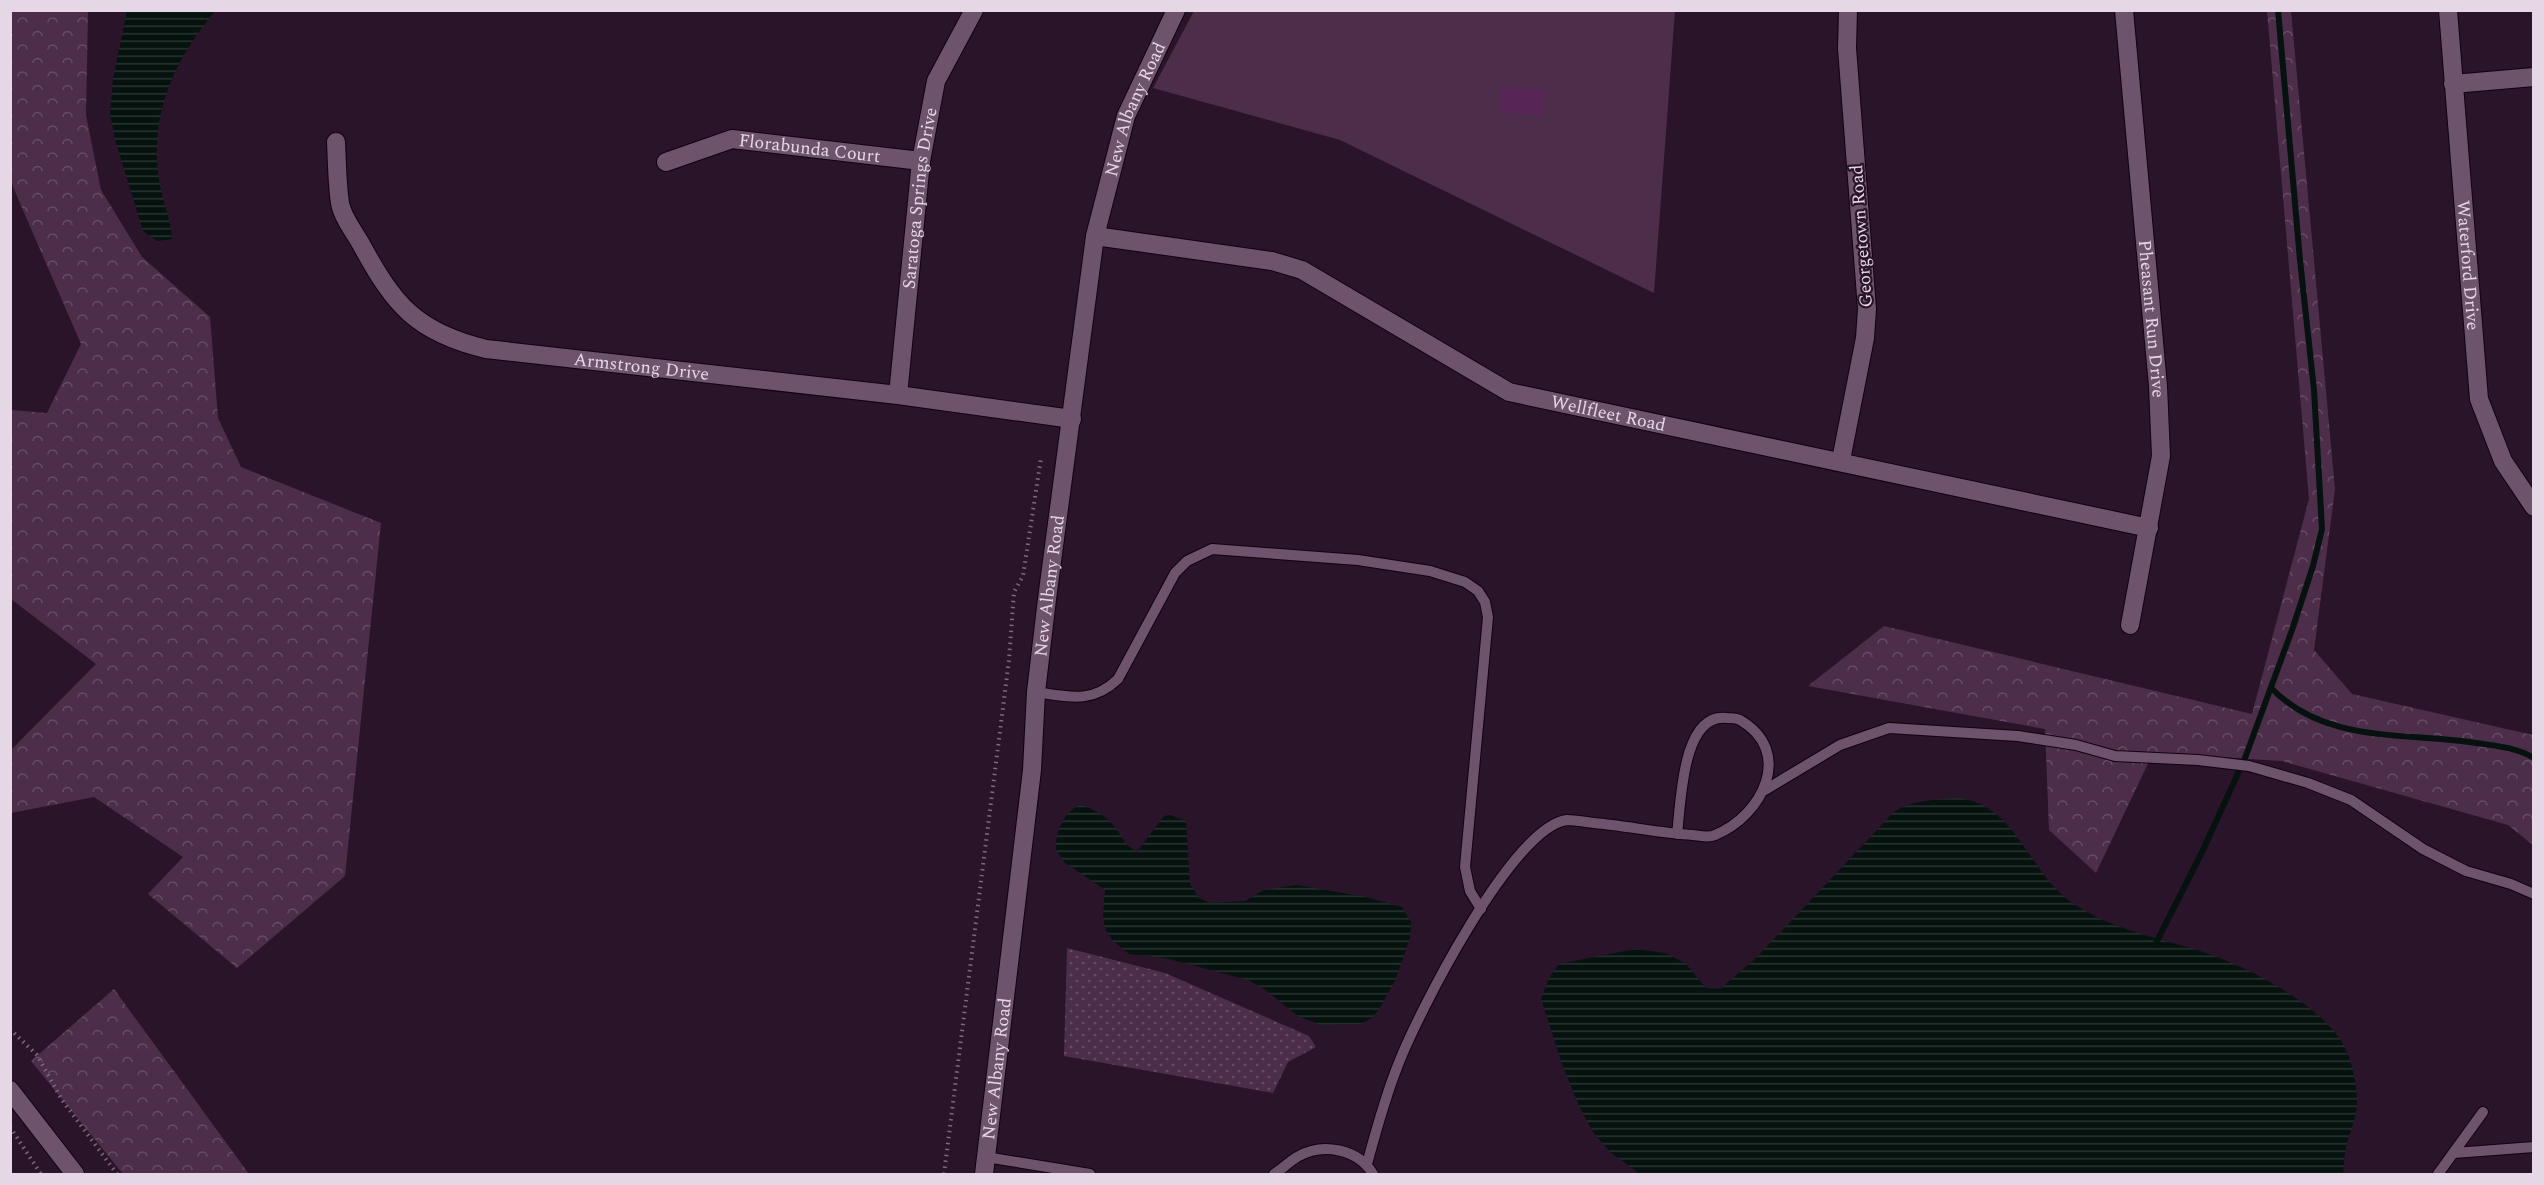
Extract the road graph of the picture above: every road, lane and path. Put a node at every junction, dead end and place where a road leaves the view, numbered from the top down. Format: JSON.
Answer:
{"nodes":[{"id":1,"x":974,"y":10,"type":"edge"},
{"id":2,"x":1176,"y":10,"type":"edge"},
{"id":3,"x":1848,"y":10,"type":"edge"},
{"id":4,"x":2124,"y":10,"type":"edge"},
{"id":5,"x":2448,"y":10,"type":"edge"},
{"id":6,"x":2534,"y":77,"type":"edge"},
{"id":7,"x":2453,"y":84,"type":"junction"},
{"id":8,"x":336,"y":142,"type":"dead end"},
{"id":9,"x":921,"y":160,"type":"junction"},
{"id":10,"x":666,"y":162,"type":"dead end"},
{"id":11,"x":1095,"y":236,"type":"junction"},
{"id":12,"x":898,"y":395,"type":"junction"},
{"id":13,"x":1072,"y":419,"type":"junction"},
{"id":14,"x":1041,"y":458,"type":"dead end"},
{"id":15,"x":1841,"y":460,"type":"junction"},
{"id":16,"x":2534,"y":507,"type":"edge"},
{"id":17,"x":2149,"y":528,"type":"junction"},
{"id":18,"x":2130,"y":625,"type":"dead end"},
{"id":19,"x":1036,"y":692,"type":"junction"},
{"id":20,"x":1765,"y":790,"type":"junction"},
{"id":21,"x":1677,"y":834,"type":"junction"},
{"id":22,"x":2534,"y":894,"type":"edge"},
{"id":23,"x":1481,"y":909,"type":"junction"},
{"id":24,"x":10,"y":1029,"type":"edge"},
{"id":25,"x":10,"y":1090,"type":"edge"},
{"id":26,"x":2483,"y":1112,"type":"dead end"},
{"id":27,"x":10,"y":1127,"type":"edge"},
{"id":28,"x":2534,"y":1147,"type":"edge"},
{"id":29,"x":2454,"y":1153,"type":"junction"},
{"id":30,"x":1367,"y":1164,"type":"junction"},
{"id":31,"x":985,"y":1166,"type":"edge"},
{"id":32,"x":40,"y":1174,"type":"edge"},
{"id":33,"x":75,"y":1174,"type":"edge"},
{"id":34,"x":117,"y":1174,"type":"edge"},
{"id":35,"x":944,"y":1174,"type":"edge"},
{"id":36,"x":1090,"y":1174,"type":"edge"},
{"id":37,"x":1274,"y":1174,"type":"edge"},
{"id":38,"x":1373,"y":1174,"type":"edge"},
{"id":39,"x":2438,"y":1174,"type":"edge"}],
"edges":[{"from":1,"to":9,"type":"street","name":"Saratoga Springs Drive"},
{"from":2,"to":11,"type":"street","name":"New Albany Road"},
{"from":3,"to":15,"type":"street","name":"Georgetown Road"},
{"from":4,"to":17,"type":"street","name":"Pheasant Run Drive"},
{"from":5,"to":7,"type":"street","name":"Waterford Drive"},
{"from":6,"to":7,"type":"street"},
{"from":7,"to":16,"type":"street","name":"Waterford Drive"},
{"from":8,"to":12,"type":"street","name":"Armstrong Drive"},
{"from":9,"to":10,"type":"street","name":"Florabunda Court"},
{"from":9,"to":12,"type":"street","name":"Saratoga Springs Drive"},
{"from":11,"to":13,"type":"street","name":"New Albany Road"},
{"from":11,"to":15,"type":"street","name":"Wellfleet Road"},
{"from":12,"to":13,"type":"street","name":"Armstrong Drive"},
{"from":13,"to":19,"type":"street","name":"New Albany Road"},
{"from":14,"to":35,"type":"path"},
{"from":15,"to":17,"type":"street","name":"Wellfleet Road"},
{"from":17,"to":18,"type":"street","name":"Pheasant Run Drive"},
{"from":19,"to":23,"type":"lane"},
{"from":19,"to":31,"type":"street","name":"New Albany Road"},
{"from":20,"to":21,"type":"lane"},
{"from":20,"to":21,"type":"lane"},
{"from":20,"to":22,"type":"lane"},
{"from":21,"to":23,"type":"lane"},
{"from":23,"to":30,"type":"lane"},
{"from":24,"to":34,"type":"path"},
{"from":25,"to":33,"type":"street"},
{"from":26,"to":29,"type":"lane"},
{"from":27,"to":32,"type":"path"},
{"from":28,"to":29,"type":"lane"},
{"from":29,"to":39,"type":"lane"},
{"from":30,"to":37,"type":"lane"},
{"from":30,"to":38,"type":"lane"},
{"from":31,"to":36,"type":"lane"}]}
